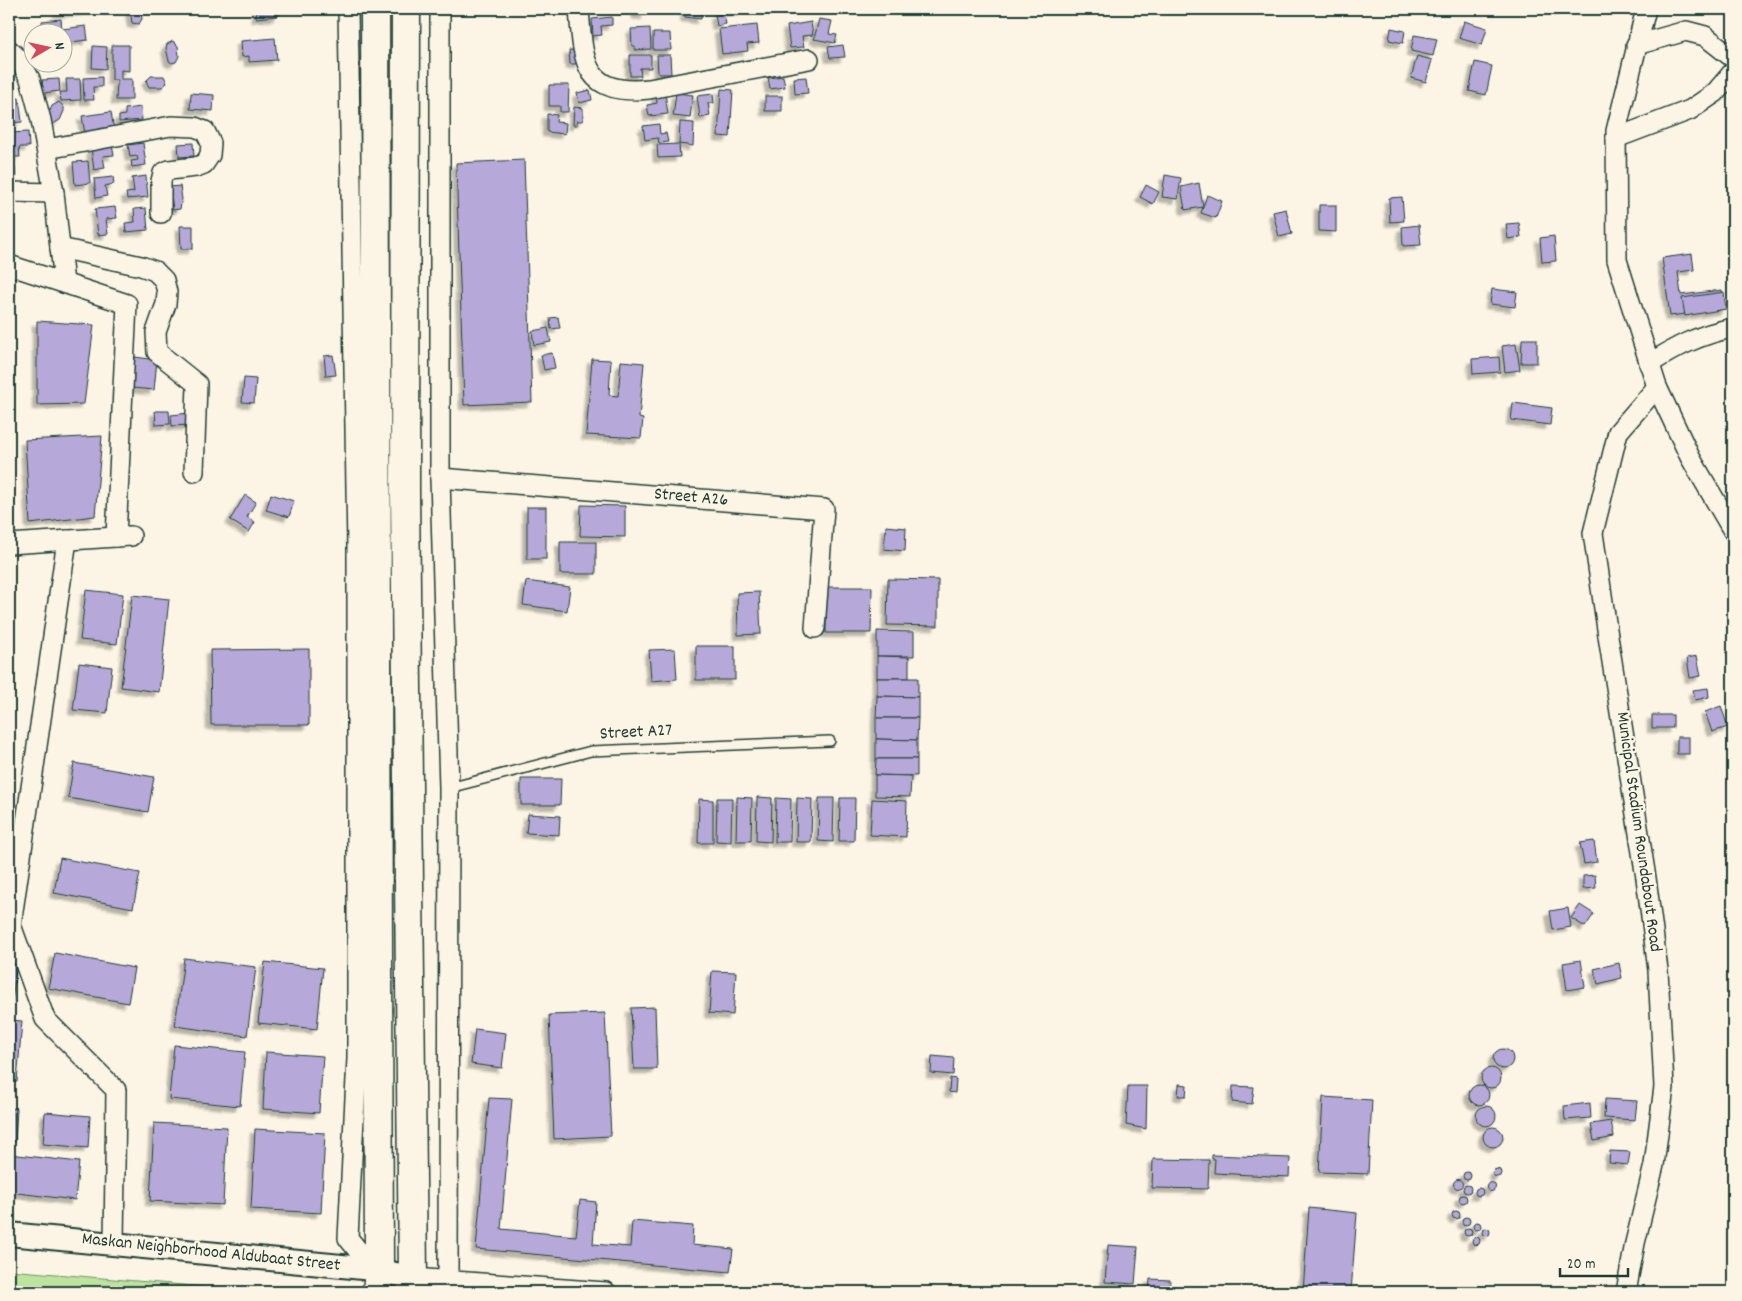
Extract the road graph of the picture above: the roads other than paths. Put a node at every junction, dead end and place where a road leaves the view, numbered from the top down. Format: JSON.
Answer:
{"nodes":[{"id":1,"x":348,"y":9,"type":"edge"},
{"id":2,"x":375,"y":9,"type":"edge"},
{"id":3,"x":406,"y":9,"type":"edge"},
{"id":4,"x":440,"y":9,"type":"edge"},
{"id":5,"x":579,"y":9,"type":"edge"},
{"id":6,"x":1646,"y":9,"type":"edge"},
{"id":7,"x":1636,"y":45,"type":"junction"},
{"id":8,"x":9,"y":50,"type":"edge"},
{"id":9,"x":1733,"y":58,"type":"edge"},
{"id":10,"x":808,"y":59,"type":"dead end"},
{"id":11,"x":1733,"y":72,"type":"edge"},
{"id":12,"x":1616,"y":138,"type":"junction"},
{"id":13,"x":47,"y":149,"type":"junction"},
{"id":14,"x":9,"y":192,"type":"edge"},
{"id":15,"x":54,"y":193,"type":"junction"},
{"id":16,"x":161,"y":213,"type":"dead end"},
{"id":17,"x":60,"y":248,"type":"junction"},
{"id":18,"x":9,"y":265,"type":"edge"},
{"id":19,"x":64,"y":283,"type":"junction"},
{"id":20,"x":1733,"y":328,"type":"edge"},
{"id":21,"x":1649,"y":364,"type":"junction"},
{"id":22,"x":1657,"y":387,"type":"junction"},
{"id":23,"x":194,"y":472,"type":"dead end"},
{"id":24,"x":440,"y":478,"type":"junction"},
{"id":25,"x":1733,"y":531,"type":"edge"},
{"id":26,"x":67,"y":540,"type":"junction"},
{"id":27,"x":9,"y":544,"type":"edge"},
{"id":28,"x":815,"y":628,"type":"dead end"},
{"id":29,"x":830,"y":741,"type":"dead end"},
{"id":30,"x":449,"y":788,"type":"junction"},
{"id":31,"x":10,"y":925,"type":"edge"},
{"id":32,"x":9,"y":1234,"type":"edge"},
{"id":33,"x":114,"y":1244,"type":"junction"},
{"id":34,"x":376,"y":1277,"type":"edge"},
{"id":35,"x":448,"y":1280,"type":"junction"},
{"id":36,"x":412,"y":1285,"type":"edge"},
{"id":37,"x":606,"y":1292,"type":"edge"},
{"id":38,"x":1626,"y":1292,"type":"edge"}],
"edges":[{"from":1,"to":34,"type":"street"},
{"from":2,"to":34,"type":"main road"},
{"from":3,"to":36,"type":"main road"},
{"from":4,"to":24,"type":"street"},
{"from":5,"to":10,"type":"street"},
{"from":6,"to":7,"type":"street"},
{"from":7,"to":9,"type":"street"},
{"from":7,"to":12,"type":"street"},
{"from":8,"to":13,"type":"street"},
{"from":11,"to":12,"type":"street"},
{"from":12,"to":21,"type":"street"},
{"from":13,"to":15,"type":"street"},
{"from":13,"to":16,"type":"street"},
{"from":14,"to":15,"type":"street"},
{"from":15,"to":17,"type":"street"},
{"from":17,"to":19,"type":"street"},
{"from":17,"to":23,"type":"street"},
{"from":18,"to":19,"type":"street"},
{"from":19,"to":26,"type":"street"},
{"from":20,"to":21,"type":"street"},
{"from":21,"to":22,"type":"street"},
{"from":22,"to":25,"type":"street"},
{"from":22,"to":38,"type":"street","name":"Municipal Stadium Roundabout Road"},
{"from":24,"to":28,"type":"street","name":"Street A26"},
{"from":24,"to":30,"type":"street"},
{"from":26,"to":27,"type":"street"},
{"from":26,"to":31,"type":"street"},
{"from":29,"to":30,"type":"lane","name":"Street A27"},
{"from":30,"to":35,"type":"street"},
{"from":31,"to":33,"type":"street"},
{"from":32,"to":33,"type":"street","name":"Maskan Neighborhood Aldubaat Street"},
{"from":33,"to":34,"type":"street","name":"Maskan Neighborhood Aldubaat Street"},
{"from":34,"to":36,"type":"street","name":"Maskan Neighborhood Aldubaat Street"},
{"from":35,"to":36,"type":"street"},
{"from":35,"to":37,"type":"street"}]}
